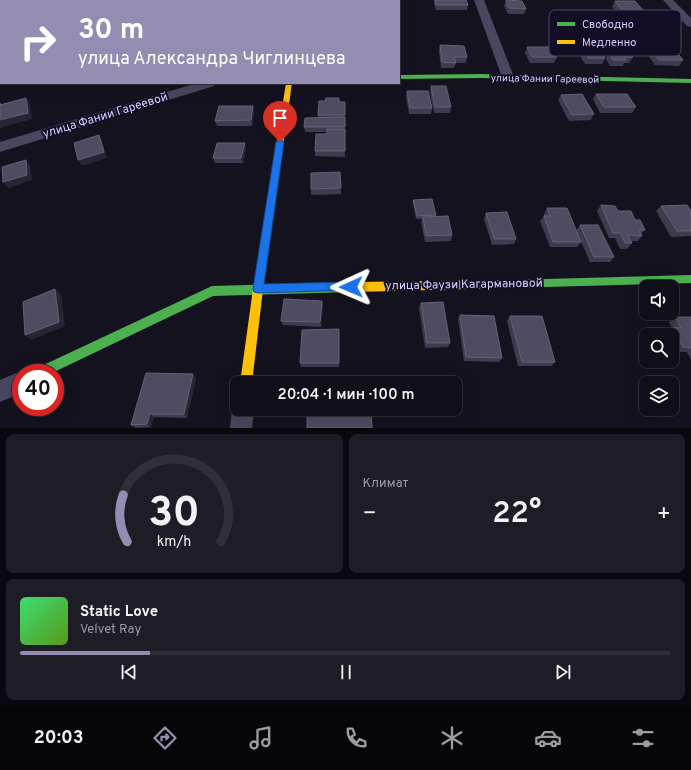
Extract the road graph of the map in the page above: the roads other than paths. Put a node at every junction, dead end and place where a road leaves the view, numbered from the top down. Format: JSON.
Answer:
{"nodes":[{"id":1,"x":479,"y":0,"type":"edge"},
{"id":2,"x":668,"y":0,"type":"edge"},
{"id":3,"x":678,"y":10,"type":"edge"},
{"id":4,"x":681,"y":14,"type":"edge"},
{"id":5,"x":691,"y":24,"type":"edge"},
{"id":6,"x":400,"y":77,"type":"edge"},
{"id":7,"x":508,"y":77,"type":"junction"},
{"id":8,"x":691,"y":81,"type":"edge"},
{"id":9,"x":207,"y":84,"type":"edge"},
{"id":10,"x":289,"y":84,"type":"edge"},
{"id":11,"x":0,"y":147,"type":"edge"},
{"id":12,"x":691,"y":279,"type":"edge"},
{"id":13,"x":258,"y":289,"type":"junction"},
{"id":14,"x":58,"y":364,"type":"edge"},
{"id":15,"x":247,"y":376,"type":"edge"},
{"id":16,"x":12,"y":386,"type":"edge"},
{"id":17,"x":0,"y":391,"type":"edge"},
{"id":18,"x":242,"y":416,"type":"edge"},
{"id":19,"x":241,"y":428,"type":"edge"}],
"edges":[{"from":1,"to":7,"type":"street"},
{"from":2,"to":3,"type":"street"},
{"from":4,"to":5,"type":"street"},
{"from":6,"to":7,"type":"street","name":"улица Фании Гареевой"},
{"from":7,"to":8,"type":"street","name":"улица Фании Гареевой"},
{"from":9,"to":11,"type":"street","name":"улица Фании Гареевой"},
{"from":10,"to":13,"type":"street"},
{"from":12,"to":13,"type":"street","name":"улица Фаузи Кагармановой"},
{"from":13,"to":14,"type":"street","name":"улица Фаузи Кагармановой"},
{"from":13,"to":15,"type":"street"},
{"from":16,"to":17,"type":"street"},
{"from":18,"to":19,"type":"street"}]}
